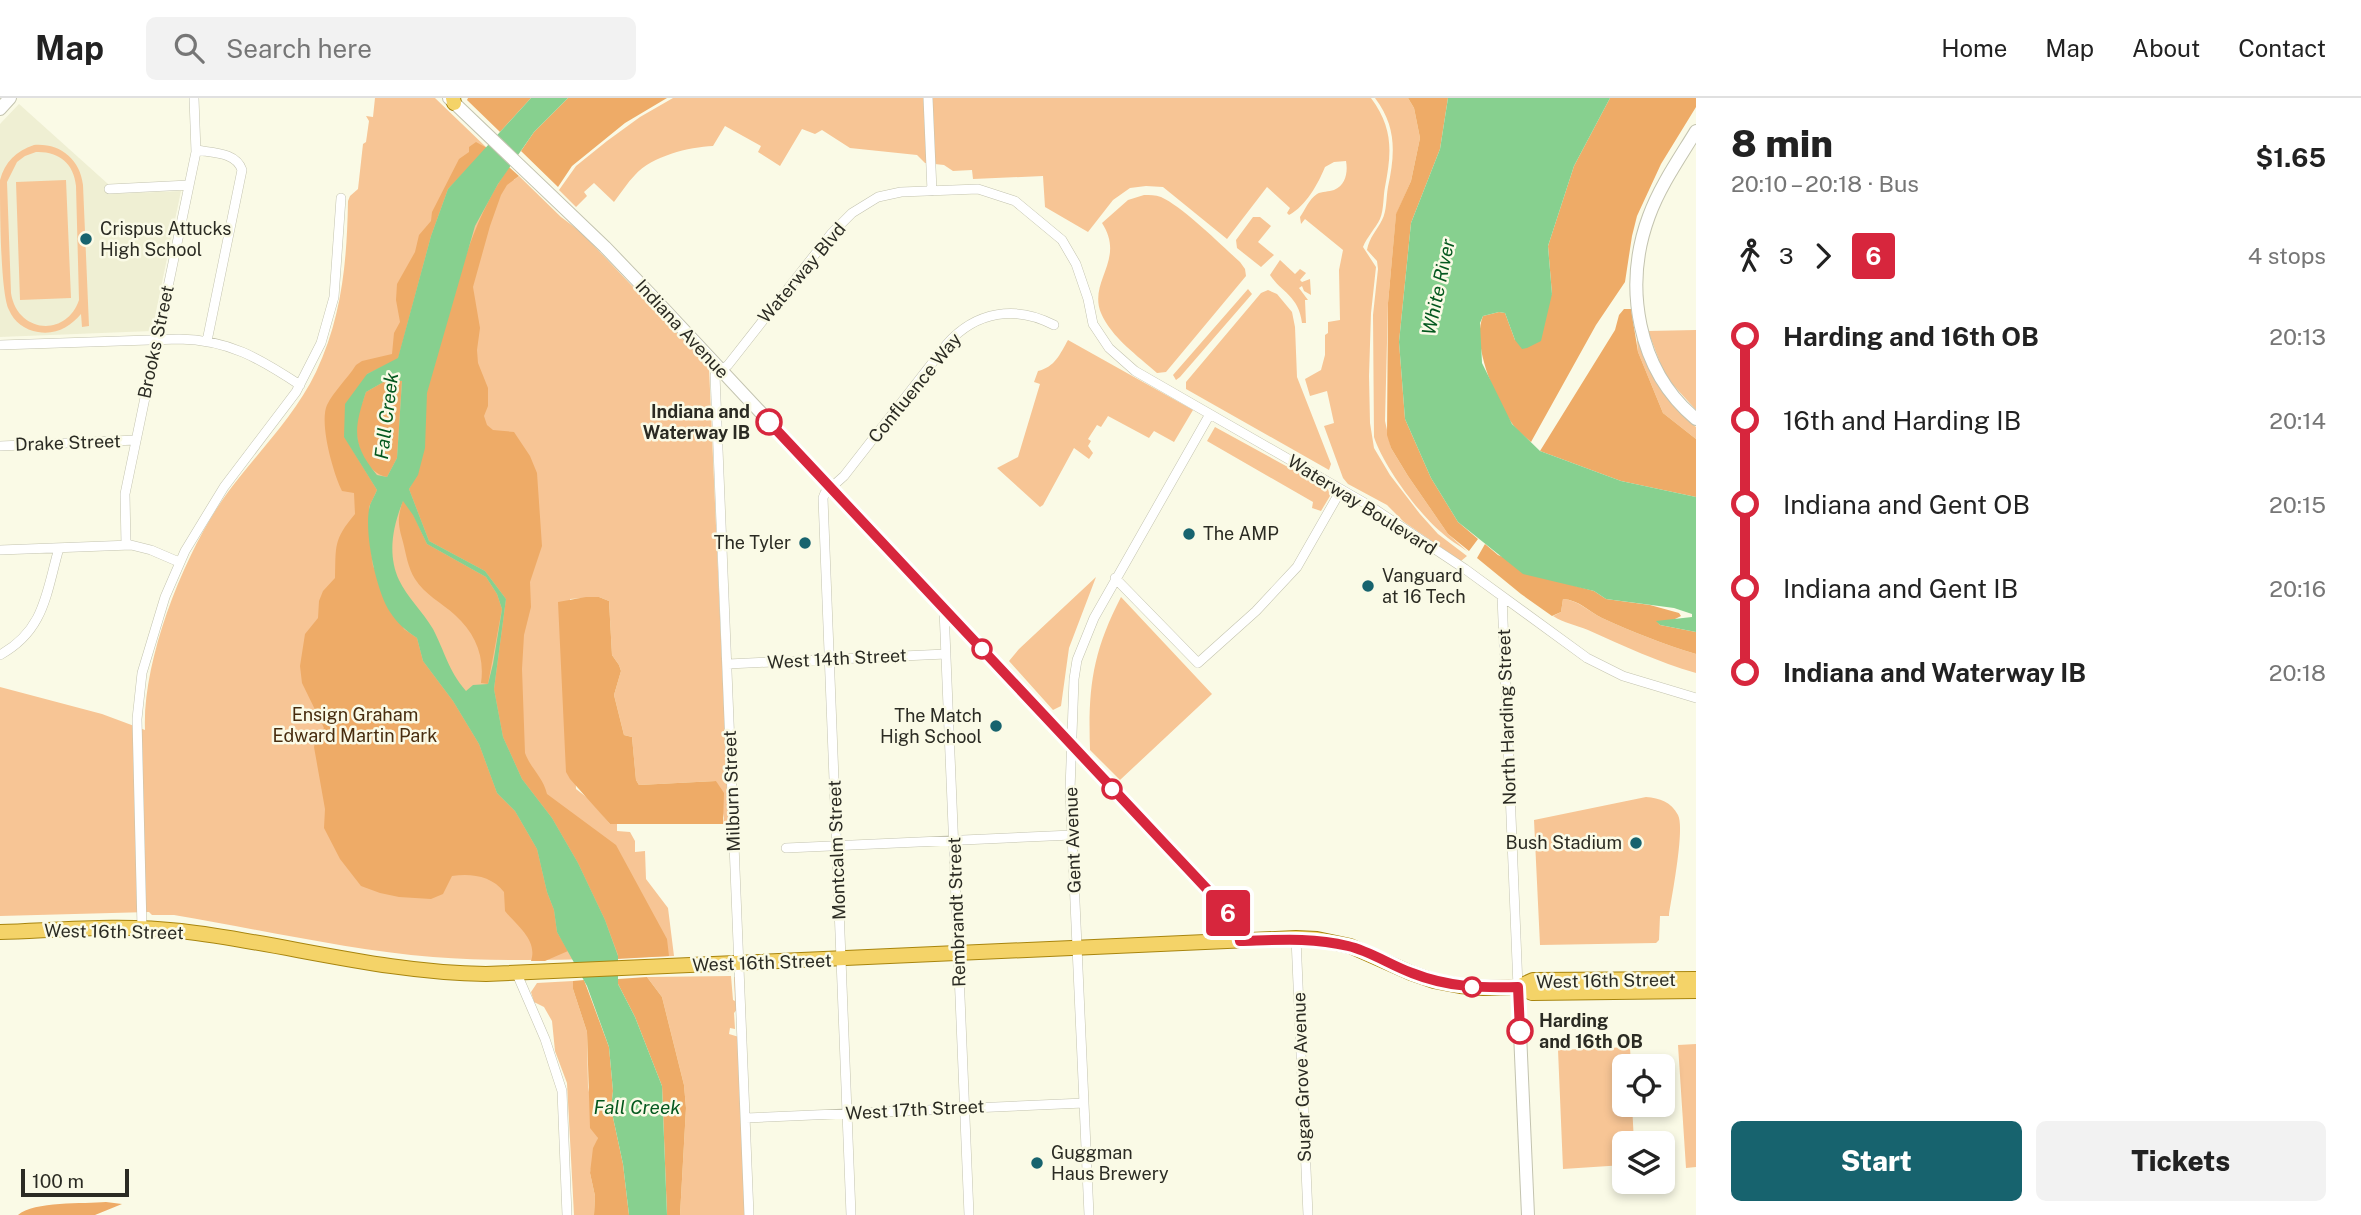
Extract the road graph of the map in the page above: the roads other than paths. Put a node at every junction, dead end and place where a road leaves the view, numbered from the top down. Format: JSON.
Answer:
{"nodes":[{"id":1,"x":10,"y":98,"type":"edge"},
{"id":2,"x":194,"y":98,"type":"edge"},
{"id":3,"x":928,"y":98,"type":"edge"},
{"id":4,"x":452,"y":100,"type":"edge"},
{"id":5,"x":0,"y":109,"type":"edge"},
{"id":6,"x":1696,"y":131,"type":"edge"},
{"id":7,"x":196,"y":150,"type":"junction"},
{"id":8,"x":189,"y":186,"type":"junction"},
{"id":9,"x":109,"y":189,"type":"dead end"},
{"id":10,"x":932,"y":191,"type":"junction"},
{"id":11,"x":341,"y":198,"type":"dead end"},
{"id":12,"x":1054,"y":325,"type":"dead end"},
{"id":13,"x":157,"y":339,"type":"junction"},
{"id":14,"x":207,"y":341,"type":"junction"},
{"id":15,"x":0,"y":345,"type":"edge"},
{"id":16,"x":1135,"y":370,"type":"joint"},
{"id":17,"x":721,"y":371,"type":"junction"},
{"id":18,"x":300,"y":385,"type":"junction"},
{"id":19,"x":1210,"y":414,"type":"junction"},
{"id":20,"x":1696,"y":419,"type":"edge"},
{"id":21,"x":136,"y":440,"type":"junction"},
{"id":22,"x":0,"y":446,"type":"edge"},
{"id":23,"x":831,"y":487,"type":"junction"},
{"id":24,"x":1341,"y":489,"type":"junction"},
{"id":25,"x":127,"y":545,"type":"junction"},
{"id":26,"x":59,"y":548,"type":"junction"},
{"id":27,"x":0,"y":550,"type":"edge"},
{"id":28,"x":179,"y":562,"type":"junction"},
{"id":29,"x":1115,"y":578,"type":"junction"},
{"id":30,"x":1502,"y":596,"type":"junction"},
{"id":31,"x":944,"y":609,"type":"junction"},
{"id":32,"x":946,"y":654,"type":"junction"},
{"id":33,"x":0,"y":655,"type":"edge"},
{"id":34,"x":829,"y":660,"type":"junction"},
{"id":35,"x":727,"y":664,"type":"junction"},
{"id":36,"x":1696,"y":698,"type":"edge"},
{"id":37,"x":1072,"y":746,"type":"junction"},
{"id":38,"x":1072,"y":835,"type":"junction"},
{"id":39,"x":954,"y":841,"type":"junction"},
{"id":40,"x":836,"y":846,"type":"junction"},
{"id":41,"x":786,"y":848,"type":"dead end"},
{"id":42,"x":142,"y":928,"type":"junction"},
{"id":43,"x":0,"y":932,"type":"edge"},
{"id":44,"x":1296,"y":938,"type":"junction"},
{"id":45,"x":1240,"y":941,"type":"junction"},
{"id":46,"x":1078,"y":948,"type":"junction"},
{"id":47,"x":959,"y":954,"type":"junction"},
{"id":48,"x":841,"y":960,"type":"junction"},
{"id":49,"x":739,"y":964,"type":"junction"},
{"id":50,"x":517,"y":974,"type":"junction"},
{"id":51,"x":1696,"y":979,"type":"edge"},
{"id":52,"x":1518,"y":987,"type":"junction"},
{"id":53,"x":1696,"y":990,"type":"edge"},
{"id":54,"x":1084,"y":1102,"type":"junction"},
{"id":55,"x":965,"y":1108,"type":"junction"},
{"id":56,"x":847,"y":1114,"type":"junction"},
{"id":57,"x":746,"y":1118,"type":"junction"},
{"id":58,"x":567,"y":1215,"type":"edge"},
{"id":59,"x":749,"y":1215,"type":"edge"},
{"id":60,"x":851,"y":1215,"type":"edge"},
{"id":61,"x":969,"y":1215,"type":"edge"},
{"id":62,"x":1089,"y":1215,"type":"edge"},
{"id":63,"x":1308,"y":1215,"type":"edge"},
{"id":64,"x":1528,"y":1215,"type":"edge"}],
"edges":[{"from":1,"to":5,"type":"main road"},
{"from":2,"to":7,"type":"street","name":"Brooks Street"},
{"from":3,"to":10,"type":"street"},
{"from":4,"to":17,"type":"main road","name":"Indiana Avenue"},
{"from":6,"to":20,"type":"main road"},
{"from":7,"to":8,"type":"street","name":"Brooks Street"},
{"from":7,"to":14,"type":"street"},
{"from":8,"to":9,"type":"street"},
{"from":8,"to":13,"type":"street","name":"Brooks Street"},
{"from":10,"to":16,"type":"street","name":"Waterway Blvd"},
{"from":10,"to":17,"type":"street","name":"Waterway Blvd"},
{"from":11,"to":18,"type":"street"},
{"from":12,"to":23,"type":"street","name":"Confluence Way"},
{"from":13,"to":14,"type":"street"},
{"from":13,"to":15,"type":"street"},
{"from":13,"to":21,"type":"street","name":"Brooks Street"},
{"from":14,"to":18,"type":"street"},
{"from":16,"to":19,"type":"street","name":"Waterway Boulevard"},
{"from":17,"to":23,"type":"main road","name":"Indiana Avenue"},
{"from":17,"to":35,"type":"street","name":"Milburn Street"},
{"from":18,"to":28,"type":"street"},
{"from":19,"to":24,"type":"street","name":"Waterway Boulevard"},
{"from":19,"to":29,"type":"street","name":"Gent Avenue"},
{"from":21,"to":22,"type":"street","name":"Drake Street"},
{"from":21,"to":25,"type":"street","name":"Brooks Street"},
{"from":23,"to":31,"type":"main road","name":"Indiana Avenue"},
{"from":23,"to":34,"type":"street","name":"Montcalm Street"},
{"from":24,"to":29,"type":"street"},
{"from":24,"to":30,"type":"street","name":"Waterway Boulevard"},
{"from":25,"to":26,"type":"street"},
{"from":25,"to":28,"type":"street"},
{"from":26,"to":27,"type":"street"},
{"from":26,"to":33,"type":"street"},
{"from":28,"to":42,"type":"street"},
{"from":29,"to":37,"type":"street","name":"Gent Avenue"},
{"from":30,"to":36,"type":"street","name":"Waterway Boulevard"},
{"from":30,"to":52,"type":"street","name":"North Harding Street"},
{"from":31,"to":32,"type":"street","name":"Rembrandt Street"},
{"from":31,"to":37,"type":"main road","name":"Indiana Avenue"},
{"from":32,"to":34,"type":"street","name":"West 14th Street"},
{"from":32,"to":39,"type":"street","name":"Rembrandt Street"},
{"from":34,"to":35,"type":"street","name":"West 14th Street"},
{"from":34,"to":40,"type":"street","name":"Montcalm Street"},
{"from":35,"to":49,"type":"street","name":"Milburn Street"},
{"from":37,"to":38,"type":"street","name":"Gent Avenue"},
{"from":37,"to":45,"type":"main road","name":"Indiana Avenue"},
{"from":38,"to":39,"type":"street"},
{"from":38,"to":46,"type":"street","name":"Gent Avenue"},
{"from":39,"to":40,"type":"street"},
{"from":39,"to":47,"type":"street","name":"Rembrandt Street"},
{"from":40,"to":41,"type":"street"},
{"from":40,"to":48,"type":"street","name":"Montcalm Street"},
{"from":42,"to":43,"type":"main road","name":"West 16th Street"},
{"from":42,"to":50,"type":"main road","name":"West 16th Street"},
{"from":44,"to":45,"type":"main road","name":"West 16th Street"},
{"from":44,"to":52,"type":"main road","name":"West 16th Street"},
{"from":44,"to":63,"type":"street","name":"Sugar Grove Avenue"},
{"from":45,"to":46,"type":"main road","name":"West 16th Street"},
{"from":46,"to":47,"type":"main road","name":"West 16th Street"},
{"from":46,"to":54,"type":"street","name":"Gent Avenue"},
{"from":47,"to":48,"type":"main road","name":"West 16th Street"},
{"from":47,"to":55,"type":"street","name":"Rembrandt Street"},
{"from":48,"to":49,"type":"main road","name":"West 16th Street"},
{"from":48,"to":56,"type":"street","name":"Montcalm Street"},
{"from":49,"to":50,"type":"main road","name":"West 16th Street"},
{"from":49,"to":57,"type":"street","name":"Milburn Street"},
{"from":50,"to":58,"type":"street"},
{"from":51,"to":52,"type":"main road","name":"West 16th Street"},
{"from":52,"to":53,"type":"main road","name":"West 16th Street"},
{"from":52,"to":64,"type":"main road","name":"North Harding Street"},
{"from":54,"to":55,"type":"street","name":"West 17th Street"},
{"from":54,"to":62,"type":"street","name":"Gent Avenue"},
{"from":55,"to":56,"type":"street","name":"West 17th Street"},
{"from":55,"to":61,"type":"street","name":"Rembrandt Street"},
{"from":56,"to":57,"type":"street","name":"West 17th Street"},
{"from":56,"to":60,"type":"street","name":"Montcalm Street"},
{"from":57,"to":59,"type":"street","name":"Milburn Street"}]}
